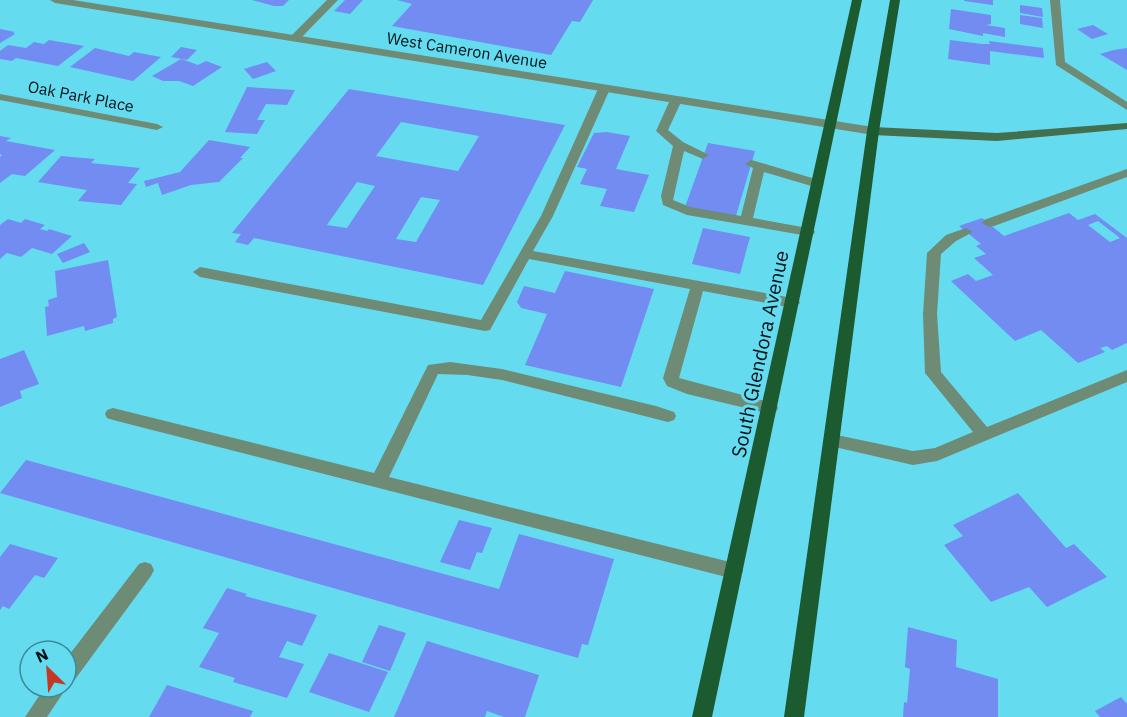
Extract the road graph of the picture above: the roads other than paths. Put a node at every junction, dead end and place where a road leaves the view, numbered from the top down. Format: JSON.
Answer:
{"nodes":[{"id":1,"x":55,"y":0,"type":"edge"},
{"id":2,"x":333,"y":0,"type":"edge"},
{"id":3,"x":857,"y":0,"type":"edge"},
{"id":4,"x":895,"y":0,"type":"edge"},
{"id":5,"x":1055,"y":0,"type":"edge"},
{"id":6,"x":295,"y":38,"type":"junction"},
{"id":7,"x":604,"y":89,"type":"junction"},
{"id":8,"x":0,"y":97,"type":"edge"},
{"id":9,"x":676,"y":100,"type":"junction"},
{"id":10,"x":1127,"y":107,"type":"edge"},
{"id":11,"x":831,"y":125,"type":"junction"},
{"id":12,"x":1127,"y":126,"type":"edge"},
{"id":13,"x":157,"y":127,"type":"dead end"},
{"id":14,"x":873,"y":131,"type":"junction"},
{"id":15,"x":679,"y":145,"type":"junction"},
{"id":16,"x":703,"y":155,"type":"dead end"},
{"id":17,"x":1127,"y":173,"type":"edge"},
{"id":18,"x":819,"y":184,"type":"junction"},
{"id":19,"x":746,"y":221,"type":"junction"},
{"id":20,"x":989,"y":223,"type":"dead end"},
{"id":21,"x":808,"y":232,"type":"junction"},
{"id":22,"x":966,"y":232,"type":"dead end"},
{"id":23,"x":525,"y":254,"type":"junction"},
{"id":24,"x":200,"y":272,"type":"dead end"},
{"id":25,"x":699,"y":285,"type":"junction"},
{"id":26,"x":793,"y":303,"type":"junction"},
{"id":27,"x":1127,"y":376,"type":"edge"},
{"id":28,"x":770,"y":408,"type":"junction"},
{"id":29,"x":112,"y":414,"type":"dead end"},
{"id":30,"x":668,"y":416,"type":"dead end"},
{"id":31,"x":984,"y":435,"type":"junction"},
{"id":32,"x":832,"y":440,"type":"junction"},
{"id":33,"x":378,"y":481,"type":"junction"},
{"id":34,"x":145,"y":570,"type":"dead end"},
{"id":35,"x":734,"y":571,"type":"junction"},
{"id":36,"x":78,"y":659,"type":"edge"},
{"id":37,"x":48,"y":699,"type":"edge"},
{"id":38,"x":35,"y":717,"type":"edge"},
{"id":39,"x":702,"y":717,"type":"edge"},
{"id":40,"x":794,"y":717,"type":"edge"}],
"edges":[{"from":1,"to":6,"type":"street","name":"West Cameron Avenue"},
{"from":2,"to":6,"type":"street"},
{"from":3,"to":11,"type":"main road","name":"South Glendora Avenue"},
{"from":4,"to":14,"type":"main road"},
{"from":5,"to":10,"type":"street"},
{"from":6,"to":7,"type":"street","name":"West Cameron Avenue"},
{"from":7,"to":9,"type":"street","name":"West Cameron Avenue"},
{"from":7,"to":23,"type":"street"},
{"from":8,"to":13,"type":"street","name":"Oak Park Place"},
{"from":9,"to":11,"type":"street","name":"West Cameron Avenue"},
{"from":9,"to":15,"type":"street"},
{"from":11,"to":14,"type":"street","name":"West Cameron Avenue"},
{"from":11,"to":18,"type":"main road","name":"South Glendora Avenue"},
{"from":12,"to":14,"type":"main road"},
{"from":14,"to":32,"type":"main road"},
{"from":15,"to":16,"type":"street"},
{"from":15,"to":19,"type":"street"},
{"from":17,"to":20,"type":"street"},
{"from":18,"to":19,"type":"street"},
{"from":18,"to":21,"type":"main road","name":"South Glendora Avenue"},
{"from":19,"to":21,"type":"street"},
{"from":21,"to":26,"type":"main road","name":"South Glendora Avenue"},
{"from":22,"to":31,"type":"street"},
{"from":23,"to":24,"type":"street"},
{"from":23,"to":25,"type":"street"},
{"from":25,"to":26,"type":"street"},
{"from":25,"to":28,"type":"street"},
{"from":26,"to":28,"type":"main road","name":"South Glendora Avenue"},
{"from":27,"to":31,"type":"street"},
{"from":28,"to":35,"type":"main road","name":"South Glendora Avenue"},
{"from":29,"to":33,"type":"street"},
{"from":30,"to":33,"type":"street"},
{"from":31,"to":32,"type":"street"},
{"from":32,"to":40,"type":"main road"},
{"from":33,"to":35,"type":"street"},
{"from":34,"to":36,"type":"street"},
{"from":35,"to":39,"type":"main road","name":"South Glendora Avenue"},
{"from":37,"to":38,"type":"street"}]}
